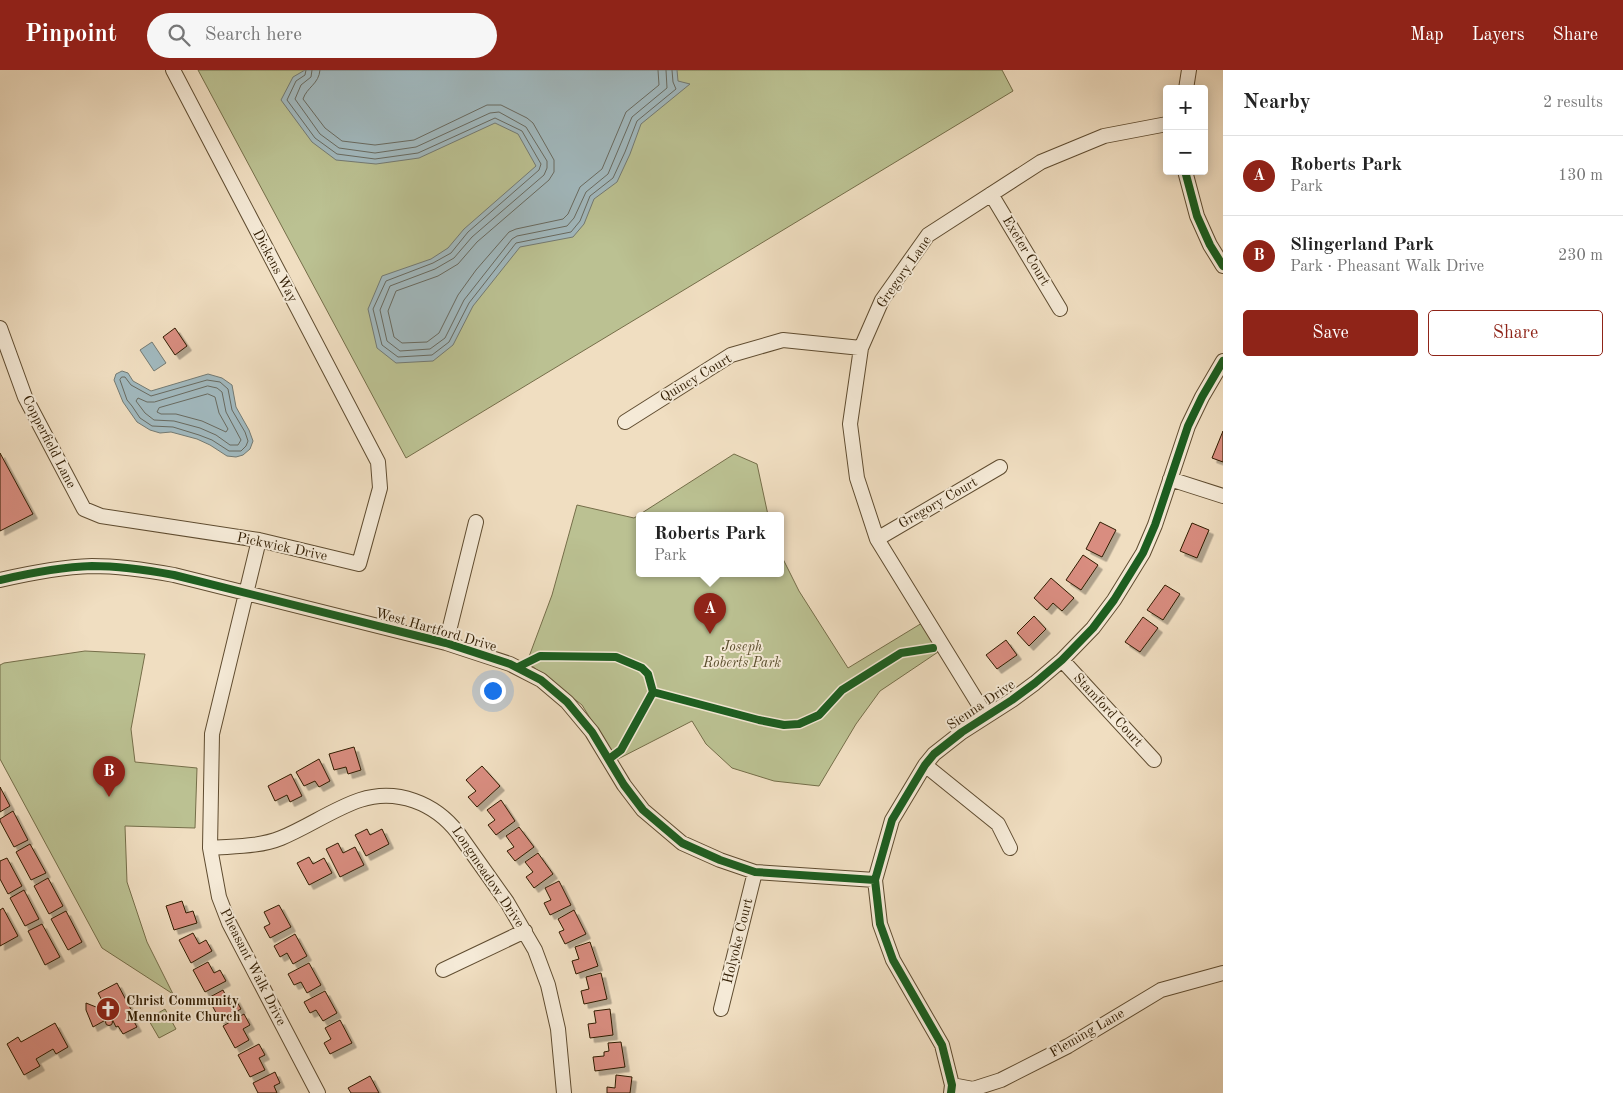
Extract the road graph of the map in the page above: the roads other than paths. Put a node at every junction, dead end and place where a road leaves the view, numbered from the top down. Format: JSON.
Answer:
{"nodes":[{"id":1,"x":173,"y":70,"type":"edge"},
{"id":2,"x":1189,"y":70,"type":"edge"},
{"id":3,"x":1187,"y":85,"type":"edge"},
{"id":4,"x":1163,"y":125,"type":"edge"},
{"id":5,"x":1186,"y":175,"type":"edge"},
{"id":6,"x":991,"y":194,"type":"junction"},
{"id":7,"x":1223,"y":266,"type":"edge"},
{"id":8,"x":1060,"y":308,"type":"dead end"},
{"id":9,"x":0,"y":328,"type":"edge"},
{"id":10,"x":861,"y":348,"type":"junction"},
{"id":11,"x":1223,"y":361,"type":"edge"},
{"id":12,"x":625,"y":422,"type":"dead end"},
{"id":13,"x":378,"y":462,"type":"joint"},
{"id":14,"x":1000,"y":467,"type":"dead end"},
{"id":15,"x":1170,"y":479,"type":"junction"},
{"id":16,"x":1223,"y":496,"type":"edge"},
{"id":17,"x":101,"y":516,"type":"joint"},
{"id":18,"x":476,"y":522,"type":"dead end"},
{"id":19,"x":877,"y":539,"type":"junction"},
{"id":20,"x":259,"y":540,"type":"junction"},
{"id":21,"x":0,"y":580,"type":"edge"},
{"id":22,"x":246,"y":593,"type":"junction"},
{"id":23,"x":446,"y":643,"type":"junction"},
{"id":24,"x":1062,"y":660,"type":"junction"},
{"id":25,"x":986,"y":716,"type":"junction"},
{"id":26,"x":1154,"y":760,"type":"dead end"},
{"id":27,"x":924,"y":765,"type":"junction"},
{"id":28,"x":210,"y":848,"type":"junction"},
{"id":29,"x":1010,"y":848,"type":"dead end"},
{"id":30,"x":755,"y":872,"type":"junction"},
{"id":31,"x":875,"y":880,"type":"junction"},
{"id":32,"x":525,"y":931,"type":"junction"},
{"id":33,"x":443,"y":970,"type":"dead end"},
{"id":34,"x":1223,"y":973,"type":"edge"},
{"id":35,"x":721,"y":1009,"type":"dead end"},
{"id":36,"x":952,"y":1089,"type":"edge"},
{"id":37,"x":318,"y":1093,"type":"edge"},
{"id":38,"x":564,"y":1093,"type":"edge"}],
"edges":[{"from":1,"to":13,"type":"street","name":"Dickens Way"},
{"from":2,"to":3,"type":"street"},
{"from":4,"to":6,"type":"street","name":"Gregory Lane"},
{"from":5,"to":7,"type":"street"},
{"from":6,"to":8,"type":"street","name":"Exeter Court"},
{"from":6,"to":10,"type":"street","name":"Gregory Lane"},
{"from":9,"to":17,"type":"street","name":"Copperfield Lane"},
{"from":10,"to":12,"type":"street","name":"Quincy Court"},
{"from":10,"to":19,"type":"street","name":"Gregory Lane"},
{"from":11,"to":15,"type":"street","name":"Sienna Drive"},
{"from":13,"to":20,"type":"street","name":"Pickwick Drive"},
{"from":14,"to":19,"type":"street","name":"Gregory Court"},
{"from":15,"to":16,"type":"street"},
{"from":15,"to":24,"type":"street","name":"Sienna Drive"},
{"from":17,"to":20,"type":"street","name":"Pickwick Drive"},
{"from":18,"to":23,"type":"street"},
{"from":19,"to":25,"type":"street","name":"Gregory Lane"},
{"from":20,"to":22,"type":"street","name":"Pheasant Walk Drive"},
{"from":21,"to":22,"type":"street","name":"West Hartford Drive"},
{"from":22,"to":23,"type":"street","name":"West Hartford Drive"},
{"from":22,"to":28,"type":"street","name":"Pheasant Walk Drive"},
{"from":23,"to":30,"type":"street","name":"West Hartford Drive"},
{"from":24,"to":25,"type":"street","name":"Sienna Drive"},
{"from":24,"to":26,"type":"street","name":"Stamford Court"},
{"from":25,"to":27,"type":"street","name":"Sienna Drive"},
{"from":27,"to":29,"type":"street"},
{"from":27,"to":31,"type":"street","name":"Sienna Drive"},
{"from":28,"to":32,"type":"street","name":"Longmeadow Drive"},
{"from":28,"to":37,"type":"street","name":"Pheasant Walk Drive"},
{"from":30,"to":31,"type":"street","name":"West Hartford Drive"},
{"from":30,"to":35,"type":"street","name":"Holyoke Court"},
{"from":31,"to":36,"type":"street","name":"Sienna Drive"},
{"from":32,"to":33,"type":"street"},
{"from":32,"to":38,"type":"street","name":"Longmeadow Drive"},
{"from":34,"to":36,"type":"street","name":"Fleming Lane"}]}
